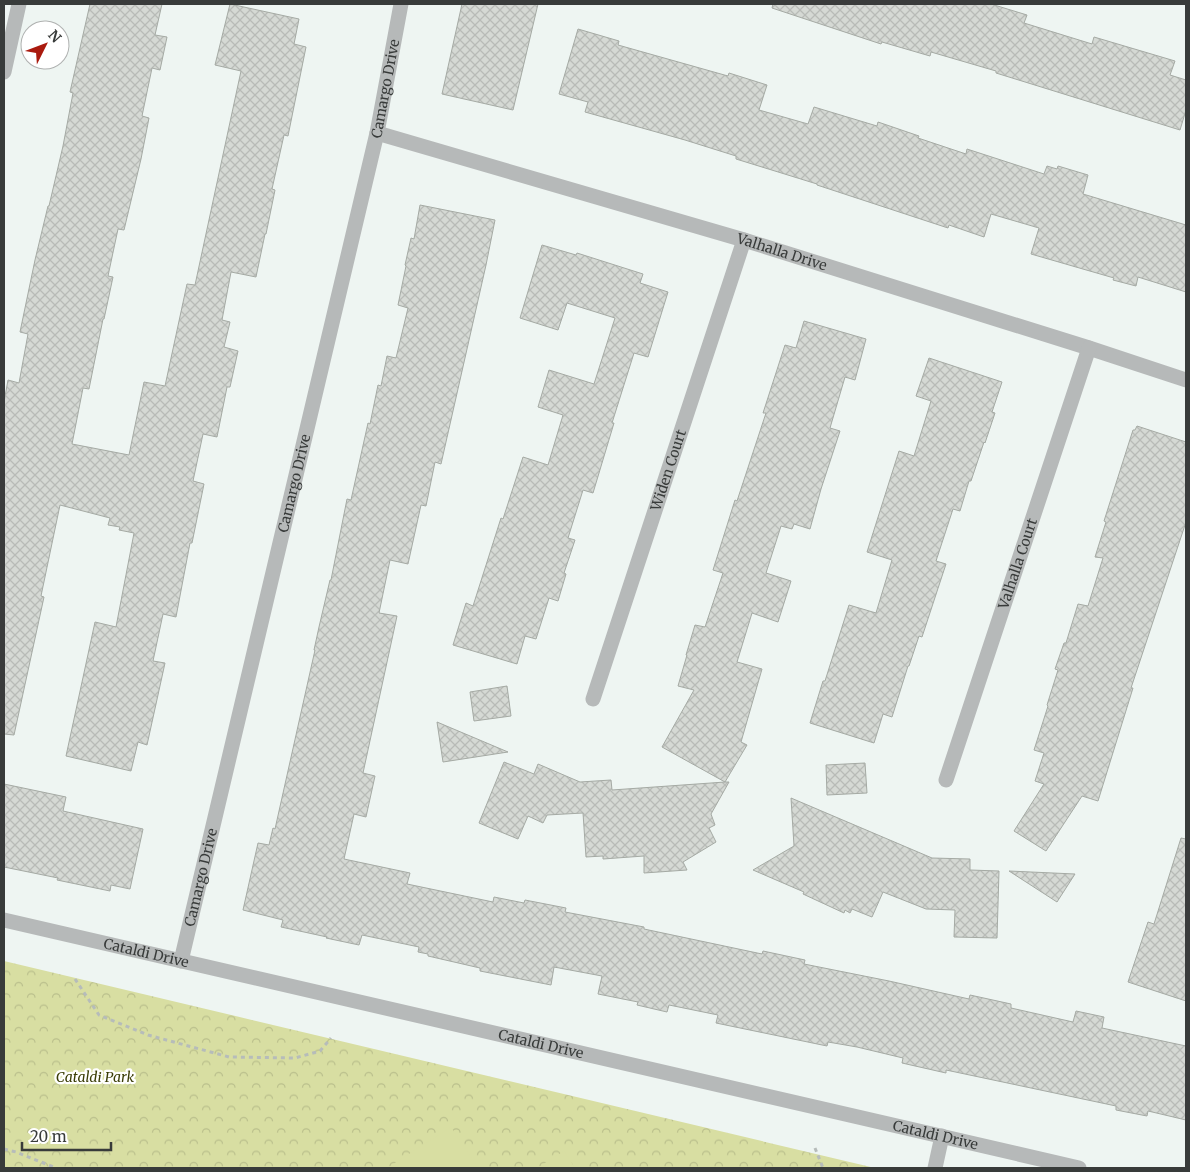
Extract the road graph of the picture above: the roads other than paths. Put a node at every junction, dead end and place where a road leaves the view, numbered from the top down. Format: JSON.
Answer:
{"nodes":[{"id":1,"x":19,"y":4,"type":"edge"},
{"id":2,"x":401,"y":4,"type":"edge"},
{"id":3,"x":4,"y":72,"type":"edge"},
{"id":4,"x":377,"y":133,"type":"junction"},
{"id":5,"x":744,"y":240,"type":"junction"},
{"id":6,"x":1089,"y":348,"type":"junction"},
{"id":7,"x":1186,"y":380,"type":"edge"},
{"id":8,"x":593,"y":699,"type":"dead end"},
{"id":9,"x":946,"y":780,"type":"dead end"},
{"id":10,"x":4,"y":920,"type":"edge"},
{"id":11,"x":181,"y":960,"type":"junction"},
{"id":12,"x":942,"y":1136,"type":"junction"},
{"id":13,"x":1029,"y":1162,"type":"edge"},
{"id":14,"x":935,"y":1168,"type":"edge"},
{"id":15,"x":1079,"y":1168,"type":"edge"}],
"edges":[{"from":1,"to":3,"type":"street"},
{"from":2,"to":4,"type":"street","name":"Camargo Drive"},
{"from":4,"to":5,"type":"street","name":"Valhalla Drive"},
{"from":4,"to":11,"type":"street","name":"Camargo Drive"},
{"from":5,"to":6,"type":"street","name":"Valhalla Drive"},
{"from":5,"to":8,"type":"street","name":"Widen Court"},
{"from":6,"to":7,"type":"street","name":"Valhalla Drive"},
{"from":6,"to":9,"type":"street","name":"Valhalla Court"},
{"from":10,"to":11,"type":"street","name":"Cataldi Drive"},
{"from":11,"to":12,"type":"street","name":"Cataldi Drive"},
{"from":12,"to":13,"type":"street","name":"Cataldi Drive"},
{"from":12,"to":14,"type":"street"},
{"from":13,"to":15,"type":"street","name":"Cataldi Drive"}]}
